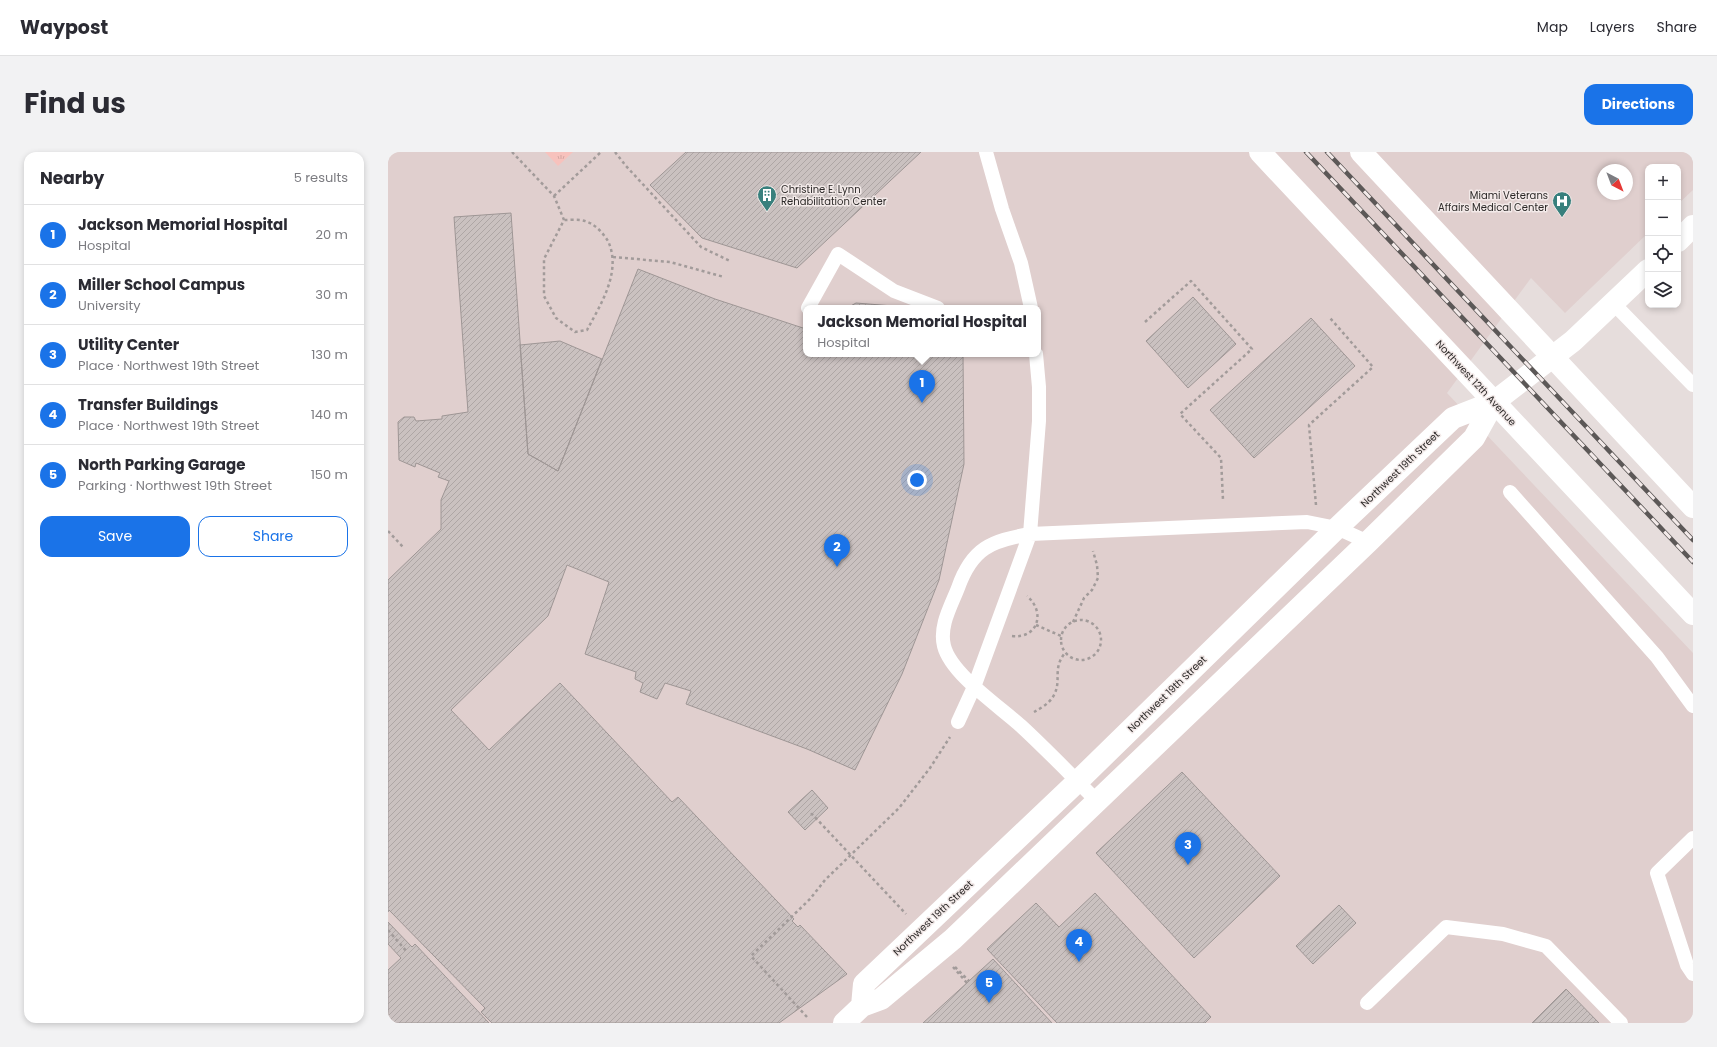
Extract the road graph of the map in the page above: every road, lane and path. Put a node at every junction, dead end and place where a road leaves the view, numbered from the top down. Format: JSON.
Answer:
{"nodes":[{"id":1,"x":512,"y":152,"type":"edge"},
{"id":2,"x":601,"y":152,"type":"edge"},
{"id":3,"x":615,"y":152,"type":"edge"},
{"id":4,"x":986,"y":152,"type":"edge"},
{"id":5,"x":1260,"y":152,"type":"edge"},
{"id":6,"x":1361,"y":152,"type":"edge"},
{"id":7,"x":554,"y":196,"type":"junction"},
{"id":8,"x":564,"y":220,"type":"junction"},
{"id":9,"x":1693,"y":226,"type":"edge"},
{"id":10,"x":1681,"y":238,"type":"edge"},
{"id":11,"x":613,"y":257,"type":"junction"},
{"id":12,"x":730,"y":261,"type":"dead end"},
{"id":13,"x":1646,"y":272,"type":"edge"},
{"id":14,"x":724,"y":277,"type":"dead end"},
{"id":15,"x":1613,"y":303,"type":"junction"},
{"id":16,"x":810,"y":305,"type":"edge"},
{"id":17,"x":930,"y":305,"type":"edge"},
{"id":18,"x":1030,"y":305,"type":"edge"},
{"id":19,"x":1330,"y":318,"type":"dead end"},
{"id":20,"x":1145,"y":322,"type":"dead end"},
{"id":21,"x":1036,"y":357,"type":"edge"},
{"id":22,"x":1552,"y":357,"type":"junction"},
{"id":23,"x":1693,"y":385,"type":"edge"},
{"id":24,"x":1494,"y":402,"type":"junction"},
{"id":25,"x":1510,"y":492,"type":"dead end"},
{"id":26,"x":1223,"y":500,"type":"dead end"},
{"id":27,"x":1693,"y":507,"type":"edge"},
{"id":28,"x":1316,"y":508,"type":"dead end"},
{"id":29,"x":1337,"y":528,"type":"junction"},
{"id":30,"x":388,"y":531,"type":"edge"},
{"id":31,"x":1030,"y":534,"type":"junction"},
{"id":32,"x":1368,"y":542,"type":"junction"},
{"id":33,"x":403,"y":547,"type":"dead end"},
{"id":34,"x":1092,"y":547,"type":"dead end"},
{"id":35,"x":1024,"y":594,"type":"dead end"},
{"id":36,"x":1693,"y":614,"type":"edge"},
{"id":37,"x":1073,"y":622,"type":"junction"},
{"id":38,"x":1036,"y":625,"type":"junction"},
{"id":39,"x":1008,"y":636,"type":"dead end"},
{"id":40,"x":1062,"y":636,"type":"junction"},
{"id":41,"x":1065,"y":653,"type":"junction"},
{"id":42,"x":974,"y":686,"type":"junction"},
{"id":43,"x":1693,"y":706,"type":"edge"},
{"id":44,"x":1029,"y":716,"type":"dead end"},
{"id":45,"x":958,"y":722,"type":"joint"},
{"id":46,"x":1078,"y":781,"type":"junction"},
{"id":47,"x":1096,"y":800,"type":"junction"},
{"id":48,"x":812,"y":814,"type":"dead end"},
{"id":49,"x":1693,"y":838,"type":"edge"},
{"id":50,"x":874,"y":881,"type":"dead end"},
{"id":51,"x":388,"y":930,"type":"edge"},
{"id":52,"x":407,"y":952,"type":"dead end"},
{"id":53,"x":952,"y":965,"type":"dead end"},
{"id":54,"x":1691,"y":966,"type":"edge"},
{"id":55,"x":968,"y":982,"type":"dead end"},
{"id":56,"x":1367,"y":1003,"type":"dead end"},
{"id":57,"x":862,"y":1006,"type":"junction"},
{"id":58,"x":807,"y":1017,"type":"dead end"},
{"id":59,"x":844,"y":1023,"type":"edge"},
{"id":60,"x":1621,"y":1023,"type":"edge"}],
"edges":[{"from":1,"to":7,"type":"path"},
{"from":2,"to":7,"type":"path"},
{"from":3,"to":12,"type":"path"},
{"from":4,"to":18,"type":"lane"},
{"from":5,"to":24,"type":"street","name":"Northwest 12th Avenue"},
{"from":6,"to":22,"type":"street"},
{"from":7,"to":8,"type":"path"},
{"from":8,"to":11,"type":"path"},
{"from":8,"to":11,"type":"path"},
{"from":9,"to":10,"type":"street"},
{"from":11,"to":14,"type":"path"},
{"from":13,"to":15,"type":"street","name":"Northwest 19th Street"},
{"from":15,"to":22,"type":"street","name":"Northwest 19th Street"},
{"from":15,"to":23,"type":"lane"},
{"from":16,"to":17,"type":"lane"},
{"from":19,"to":28,"type":"path"},
{"from":20,"to":26,"type":"path"},
{"from":21,"to":31,"type":"lane"},
{"from":22,"to":24,"type":"street","name":"Northwest 19th Street"},
{"from":22,"to":27,"type":"street"},
{"from":24,"to":29,"type":"street","name":"Northwest 19th Street"},
{"from":24,"to":32,"type":"street","name":"Northwest 19th Street"},
{"from":24,"to":36,"type":"street","name":"Northwest 12th Avenue"},
{"from":25,"to":43,"type":"lane"},
{"from":29,"to":31,"type":"lane"},
{"from":29,"to":32,"type":"lane"},
{"from":29,"to":46,"type":"street","name":"Northwest 19th Street"},
{"from":30,"to":33,"type":"path"},
{"from":31,"to":42,"type":"lane"},
{"from":31,"to":42,"type":"lane"},
{"from":32,"to":47,"type":"street","name":"Northwest 19th Street"},
{"from":34,"to":37,"type":"path"},
{"from":35,"to":38,"type":"path"},
{"from":37,"to":40,"type":"path"},
{"from":37,"to":41,"type":"path"},
{"from":38,"to":39,"type":"path"},
{"from":38,"to":40,"type":"path"},
{"from":40,"to":41,"type":"path"},
{"from":41,"to":44,"type":"path"},
{"from":42,"to":45,"type":"lane"},
{"from":42,"to":46,"type":"lane"},
{"from":45,"to":58,"type":"path"},
{"from":46,"to":47,"type":"lane"},
{"from":46,"to":57,"type":"street","name":"Northwest 19th Street"},
{"from":47,"to":57,"type":"street","name":"Northwest 19th Street"},
{"from":48,"to":50,"type":"path"},
{"from":49,"to":54,"type":"lane"},
{"from":51,"to":52,"type":"path"},
{"from":53,"to":55,"type":"path"},
{"from":56,"to":60,"type":"lane"},
{"from":57,"to":59,"type":"street","name":"Northwest 19th Street"}]}
